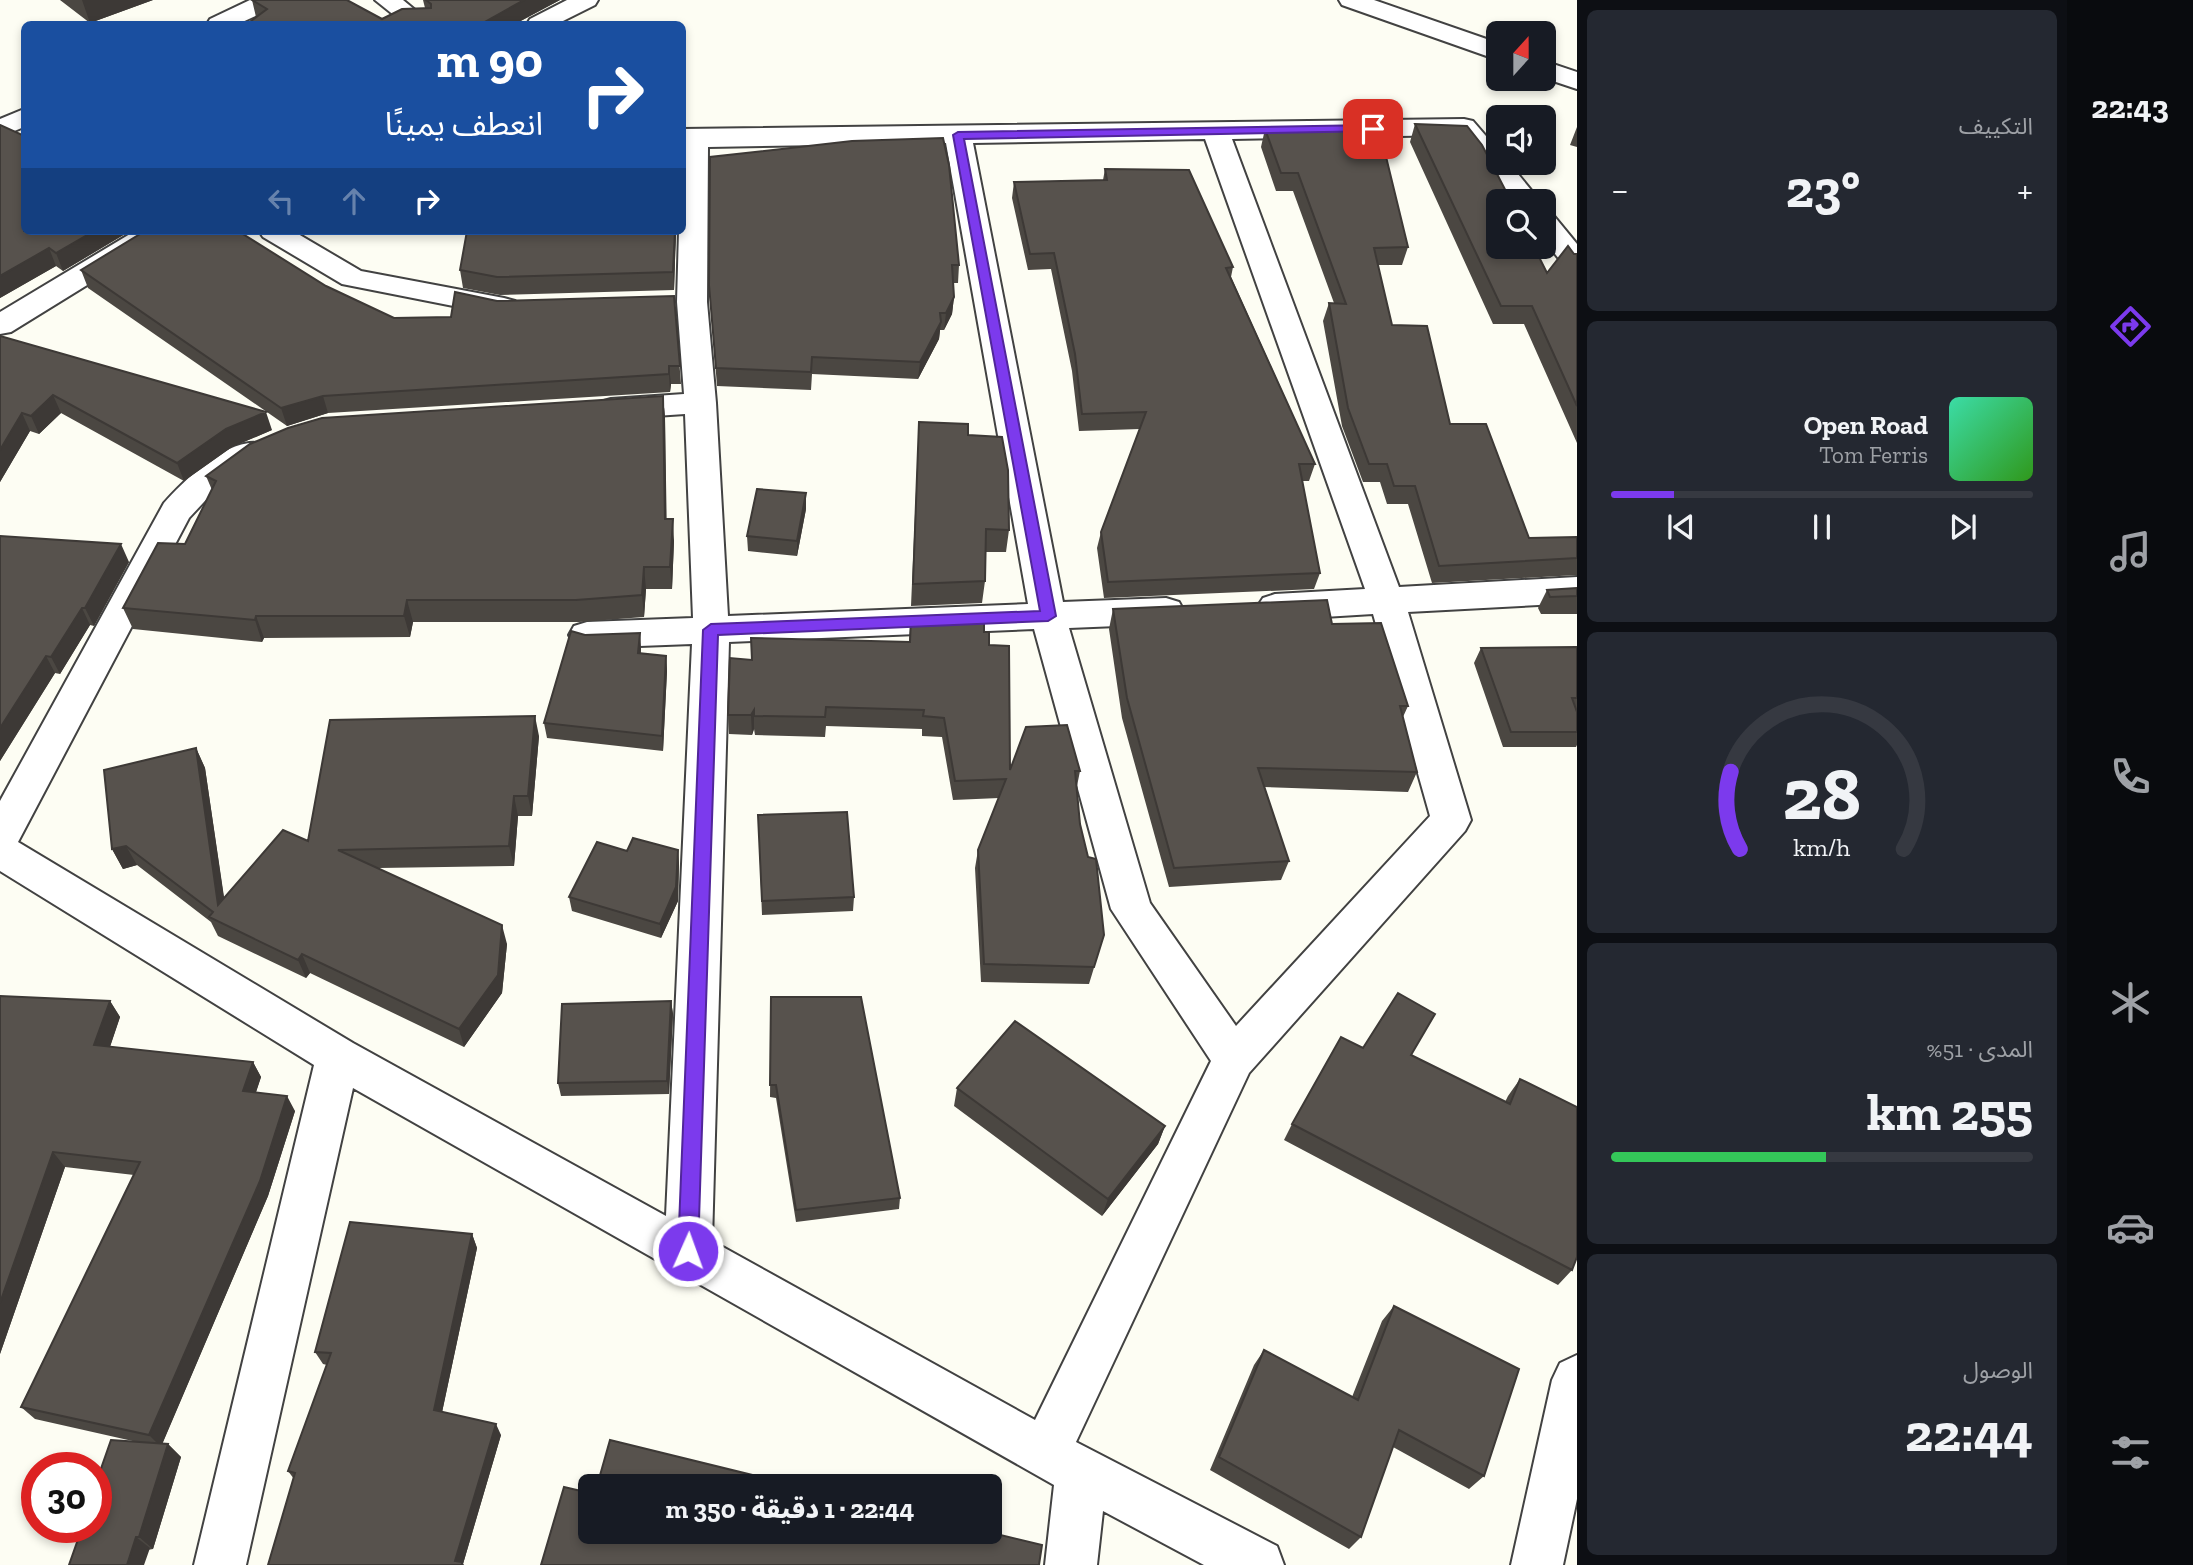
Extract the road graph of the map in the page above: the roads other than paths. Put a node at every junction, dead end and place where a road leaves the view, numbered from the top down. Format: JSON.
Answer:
{"nodes":[{"id":1,"x":270,"y":0,"type":"edge"},
{"id":2,"x":387,"y":0,"type":"edge"},
{"id":3,"x":586,"y":0,"type":"edge"},
{"id":4,"x":1351,"y":0,"type":"edge"},
{"id":5,"x":225,"y":21,"type":"edge"},
{"id":6,"x":416,"y":21,"type":"edge"},
{"id":7,"x":545,"y":21,"type":"edge"},
{"id":8,"x":1486,"y":48,"type":"edge"},
{"id":9,"x":1556,"y":73,"type":"edge"},
{"id":10,"x":1577,"y":81,"type":"edge"},
{"id":11,"x":21,"y":118,"type":"edge"},
{"id":12,"x":0,"y":129,"type":"edge"},
{"id":13,"x":1215,"y":130,"type":"junction"},
{"id":14,"x":958,"y":135,"type":"junction"},
{"id":15,"x":689,"y":138,"type":"edge"},
{"id":16,"x":686,"y":183,"type":"edge"},
{"id":17,"x":1516,"y":189,"type":"edge"},
{"id":18,"x":148,"y":235,"type":"edge"},
{"id":19,"x":280,"y":235,"type":"edge"},
{"id":20,"x":683,"y":235,"type":"edge"},
{"id":21,"x":1556,"y":237,"type":"edge"},
{"id":22,"x":1577,"y":262,"type":"edge"},
{"id":23,"x":527,"y":306,"type":"edge"},
{"id":24,"x":0,"y":325,"type":"edge"},
{"id":25,"x":700,"y":404,"type":"junction"},
{"id":26,"x":578,"y":411,"type":"edge"},
{"id":27,"x":283,"y":439,"type":"edge"},
{"id":28,"x":1577,"y":590,"type":"edge"},
{"id":29,"x":1387,"y":602,"type":"junction"},
{"id":30,"x":1238,"y":608,"type":"edge"},
{"id":31,"x":1197,"y":610,"type":"edge"},
{"id":32,"x":1048,"y":616,"type":"junction"},
{"id":33,"x":711,"y":630,"type":"junction"},
{"id":34,"x":587,"y":635,"type":"edge"},
{"id":35,"x":0,"y":838,"type":"edge"},
{"id":36,"x":0,"y":851,"type":"edge"},
{"id":37,"x":338,"y":1057,"type":"junction"},
{"id":38,"x":1234,"y":1059,"type":"junction"},
{"id":39,"x":688,"y":1251,"type":"junction"},
{"id":40,"x":1577,"y":1380,"type":"edge"},
{"id":41,"x":1063,"y":1463,"type":"junction"},
{"id":42,"x":220,"y":1565,"type":"edge"},
{"id":43,"x":1071,"y":1565,"type":"edge"},
{"id":44,"x":1258,"y":1565,"type":"edge"},
{"id":45,"x":1537,"y":1565,"type":"edge"}],
"edges":[{"from":1,"to":5,"type":"street"},
{"from":2,"to":6,"type":"street"},
{"from":3,"to":7,"type":"street"},
{"from":4,"to":8,"type":"street"},
{"from":9,"to":10,"type":"street"},
{"from":11,"to":12,"type":"street"},
{"from":13,"to":14,"type":"street"},
{"from":13,"to":17,"type":"street"},
{"from":13,"to":29,"type":"street"},
{"from":14,"to":15,"type":"street"},
{"from":14,"to":32,"type":"street"},
{"from":15,"to":16,"type":"street"},
{"from":18,"to":24,"type":"street"},
{"from":19,"to":23,"type":"street"},
{"from":20,"to":25,"type":"street"},
{"from":21,"to":22,"type":"street"},
{"from":25,"to":26,"type":"street"},
{"from":25,"to":33,"type":"street"},
{"from":27,"to":35,"type":"street"},
{"from":28,"to":29,"type":"street"},
{"from":29,"to":30,"type":"street"},
{"from":29,"to":38,"type":"street"},
{"from":31,"to":32,"type":"street"},
{"from":32,"to":33,"type":"street"},
{"from":32,"to":38,"type":"street"},
{"from":33,"to":34,"type":"street"},
{"from":33,"to":39,"type":"street"},
{"from":36,"to":37,"type":"street"},
{"from":37,"to":39,"type":"street"},
{"from":37,"to":42,"type":"street"},
{"from":38,"to":41,"type":"street"},
{"from":39,"to":41,"type":"street"},
{"from":40,"to":45,"type":"street"},
{"from":41,"to":43,"type":"street"},
{"from":41,"to":44,"type":"street"}]}
